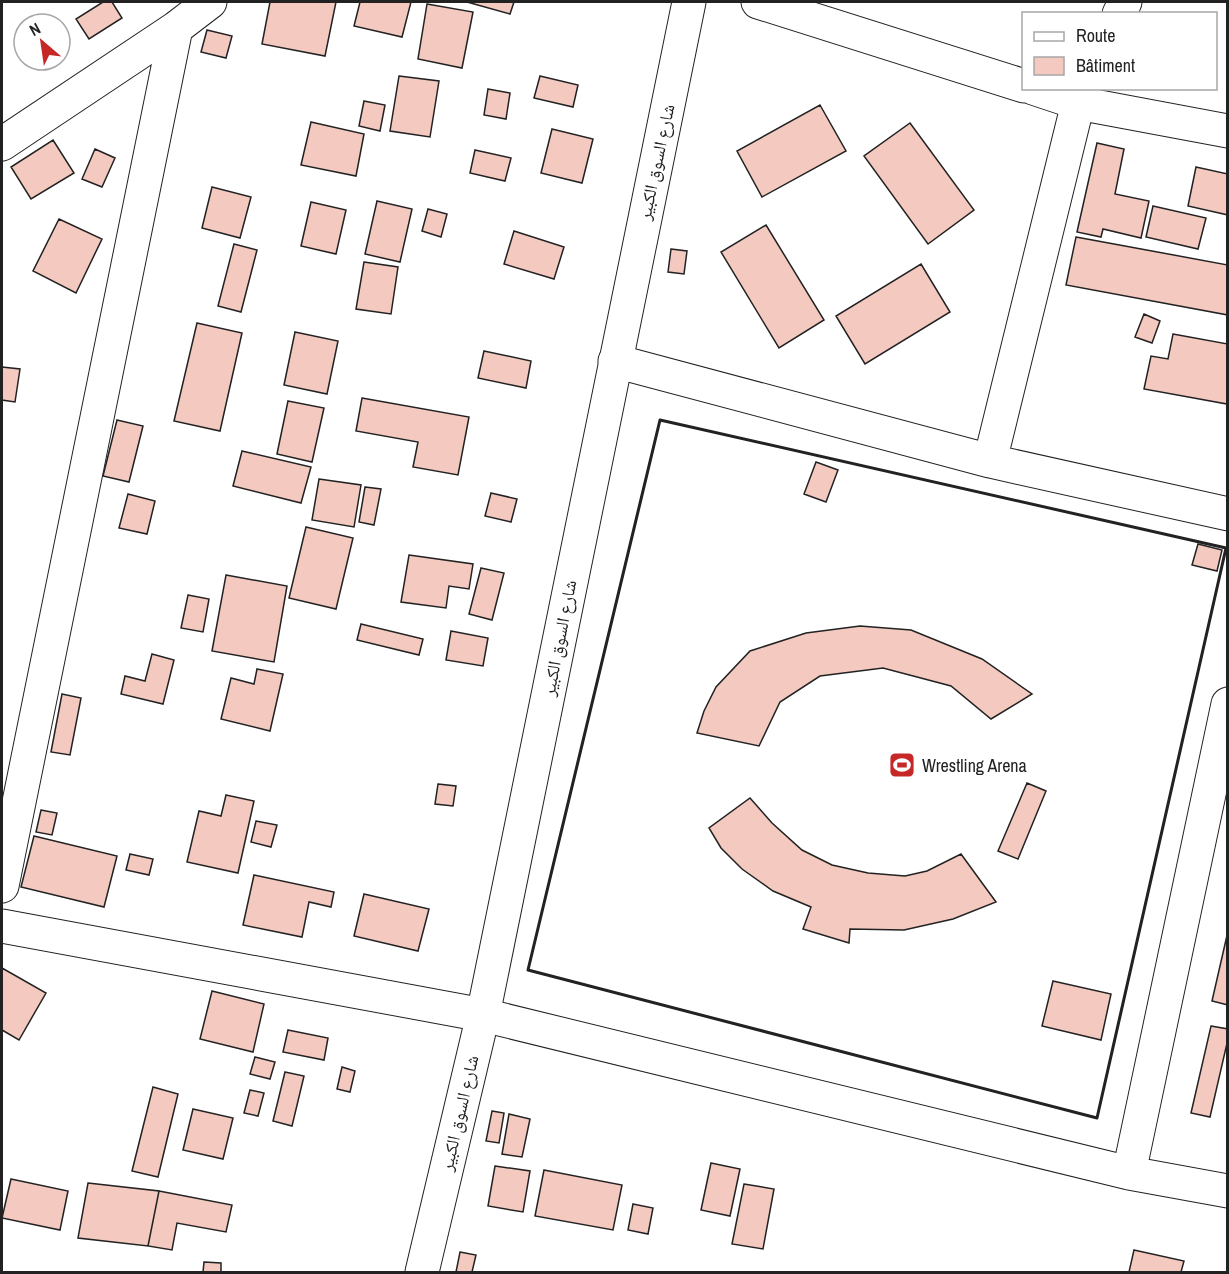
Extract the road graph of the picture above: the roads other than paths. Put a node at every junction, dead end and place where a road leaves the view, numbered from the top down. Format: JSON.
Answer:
{"nodes":[{"id":1,"x":210,"y":2,"type":"edge"},
{"id":2,"x":689,"y":2,"type":"edge"},
{"id":3,"x":758,"y":2,"type":"edge"},
{"id":4,"x":176,"y":28,"type":"junction"},
{"id":5,"x":1022,"y":86,"type":"edge"},
{"id":6,"x":1045,"y":90,"type":"edge"},
{"id":7,"x":1081,"y":96,"type":"edge"},
{"id":8,"x":1227,"y":131,"type":"edge"},
{"id":9,"x":2,"y":144,"type":"edge"},
{"id":10,"x":615,"y":361,"type":"junction"},
{"id":11,"x":990,"y":461,"type":"junction"},
{"id":12,"x":1227,"y":514,"type":"edge"},
{"id":13,"x":1227,"y":704,"type":"edge"},
{"id":14,"x":2,"y":886,"type":"edge"},
{"id":15,"x":2,"y":927,"type":"edge"},
{"id":16,"x":483,"y":1015,"type":"junction"},
{"id":17,"x":1129,"y":1173,"type":"junction"},
{"id":18,"x":1227,"y":1191,"type":"edge"},
{"id":19,"x":422,"y":1272,"type":"edge"}],
"edges":[{"from":1,"to":4,"type":"street"},
{"from":2,"to":10,"type":"street","name":"شارع السوق الكبير"},
{"from":3,"to":5,"type":"street"},
{"from":4,"to":9,"type":"street"},
{"from":4,"to":14,"type":"street"},
{"from":6,"to":7,"type":"street"},
{"from":7,"to":8,"type":"street"},
{"from":7,"to":11,"type":"street"},
{"from":10,"to":11,"type":"street"},
{"from":10,"to":16,"type":"street","name":"شارع السوق الكبير"},
{"from":11,"to":12,"type":"street"},
{"from":13,"to":17,"type":"street"},
{"from":15,"to":16,"type":"street"},
{"from":16,"to":17,"type":"street"},
{"from":16,"to":19,"type":"street","name":"شارع السوق الكبير"},
{"from":17,"to":18,"type":"street"}]}
